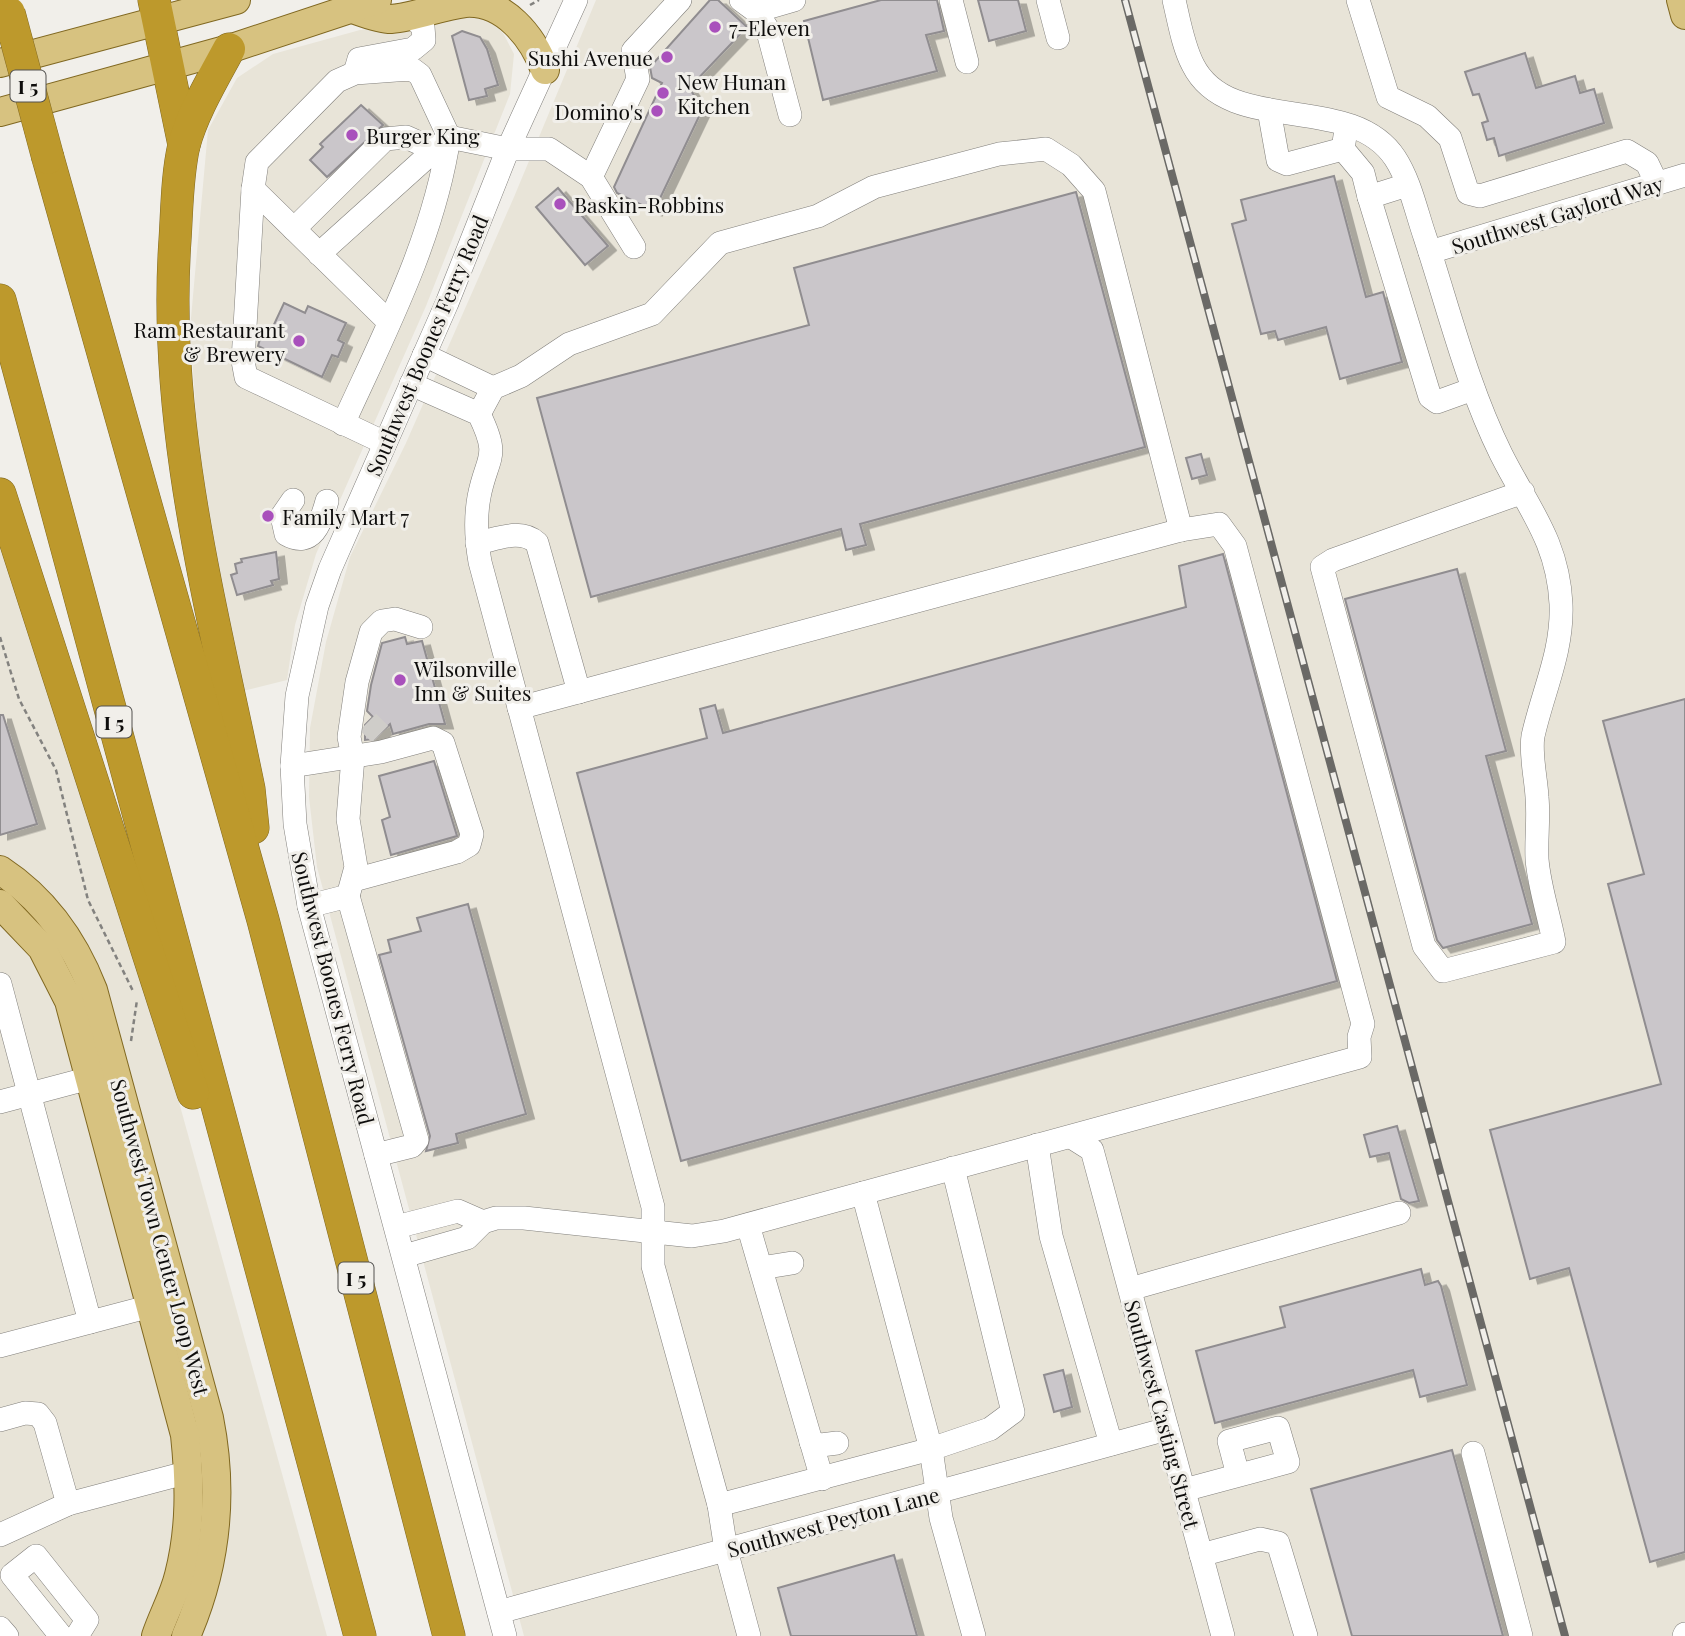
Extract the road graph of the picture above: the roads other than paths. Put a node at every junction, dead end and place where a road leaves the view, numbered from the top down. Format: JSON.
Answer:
{"nodes":[{"id":1,"x":236,"y":0,"type":"edge"},
{"id":2,"x":377,"y":0,"type":"edge"},
{"id":3,"x":576,"y":0,"type":"edge"},
{"id":4,"x":680,"y":0,"type":"edge"},
{"id":5,"x":794,"y":0,"type":"edge"},
{"id":6,"x":951,"y":0,"type":"edge"},
{"id":7,"x":1048,"y":0,"type":"edge"},
{"id":8,"x":1174,"y":0,"type":"edge"},
{"id":9,"x":1358,"y":0,"type":"edge"},
{"id":10,"x":1681,"y":0,"type":"edge"},
{"id":11,"x":749,"y":6,"type":"edge"},
{"id":12,"x":7,"y":7,"type":"edge"},
{"id":13,"x":350,"y":8,"type":"junction"},
{"id":14,"x":156,"y":11,"type":"edge"},
{"id":15,"x":411,"y":15,"type":"junction"},
{"id":16,"x":1685,"y":15,"type":"edge"},
{"id":17,"x":1058,"y":38,"type":"dead end"},
{"id":18,"x":229,"y":49,"type":"junction"},
{"id":19,"x":967,"y":62,"type":"dead end"},
{"id":20,"x":0,"y":63,"type":"edge"},
{"id":21,"x":166,"y":66,"type":"junction"},
{"id":22,"x":545,"y":70,"type":"junction"},
{"id":23,"x":355,"y":73,"type":"junction"},
{"id":24,"x":1269,"y":110,"type":"junction"},
{"id":25,"x":0,"y":112,"type":"edge"},
{"id":26,"x":790,"y":114,"type":"dead end"},
{"id":27,"x":1351,"y":126,"type":"junction"},
{"id":28,"x":442,"y":143,"type":"junction"},
{"id":29,"x":184,"y":145,"type":"junction"},
{"id":30,"x":508,"y":149,"type":"junction"},
{"id":31,"x":1343,"y":149,"type":"junction"},
{"id":32,"x":1685,"y":175,"type":"edge"},
{"id":33,"x":590,"y":177,"type":"junction"},
{"id":34,"x":1657,"y":184,"type":"junction"},
{"id":35,"x":1407,"y":185,"type":"junction"},
{"id":36,"x":253,"y":189,"type":"junction"},
{"id":37,"x":1370,"y":197,"type":"junction"},
{"id":38,"x":294,"y":229,"type":"junction"},
{"id":39,"x":634,"y":247,"type":"dead end"},
{"id":40,"x":1430,"y":252,"type":"junction"},
{"id":41,"x":319,"y":254,"type":"junction"},
{"id":42,"x":0,"y":300,"type":"edge"},
{"id":43,"x":389,"y":322,"type":"junction"},
{"id":44,"x":424,"y":355,"type":"junction"},
{"id":45,"x":411,"y":384,"type":"junction"},
{"id":46,"x":493,"y":388,"type":"junction"},
{"id":47,"x":1473,"y":389,"type":"junction"},
{"id":48,"x":479,"y":414,"type":"junction"},
{"id":49,"x":343,"y":424,"type":"junction"},
{"id":50,"x":385,"y":443,"type":"junction"},
{"id":51,"x":1523,"y":492,"type":"junction"},
{"id":52,"x":0,"y":494,"type":"edge"},
{"id":53,"x":293,"y":500,"type":"dead end"},
{"id":54,"x":327,"y":501,"type":"dead end"},
{"id":55,"x":1181,"y":530,"type":"junction"},
{"id":56,"x":477,"y":543,"type":"junction"},
{"id":57,"x":421,"y":627,"type":"dead end"},
{"id":58,"x":579,"y":692,"type":"junction"},
{"id":59,"x":519,"y":708,"type":"junction"},
{"id":60,"x":369,"y":733,"type":"junction"},
{"id":61,"x":353,"y":757,"type":"junction"},
{"id":62,"x":292,"y":766,"type":"junction"},
{"id":63,"x":0,"y":870,"type":"edge"},
{"id":64,"x":351,"y":888,"type":"junction"},
{"id":65,"x":0,"y":904,"type":"edge"},
{"id":66,"x":309,"y":905,"type":"junction"},
{"id":67,"x":263,"y":920,"type":"junction"},
{"id":68,"x":0,"y":984,"type":"edge"},
{"id":69,"x":104,"y":1074,"type":"junction"},
{"id":70,"x":30,"y":1094,"type":"junction"},
{"id":71,"x":0,"y":1102,"type":"edge"},
{"id":72,"x":1073,"y":1138,"type":"junction"},
{"id":73,"x":1037,"y":1144,"type":"junction"},
{"id":74,"x":227,"y":1145,"type":"junction"},
{"id":75,"x":376,"y":1155,"type":"junction"},
{"id":76,"x":953,"y":1168,"type":"junction"},
{"id":77,"x":863,"y":1193,"type":"junction"},
{"id":78,"x":1399,"y":1213,"type":"dead end"},
{"id":79,"x":483,"y":1222,"type":"junction"},
{"id":80,"x":748,"y":1225,"type":"junction"},
{"id":81,"x":396,"y":1227,"type":"junction"},
{"id":82,"x":652,"y":1231,"type":"junction"},
{"id":83,"x":404,"y":1255,"type":"junction"},
{"id":84,"x":792,"y":1264,"type":"dead end"},
{"id":85,"x":761,"y":1268,"type":"junction"},
{"id":86,"x":1130,"y":1289,"type":"junction"},
{"id":87,"x":152,"y":1306,"type":"junction"},
{"id":88,"x":90,"y":1322,"type":"junction"},
{"id":89,"x":0,"y":1346,"type":"edge"},
{"id":90,"x":0,"y":1420,"type":"edge"},
{"id":91,"x":1167,"y":1429,"type":"junction"},
{"id":92,"x":811,"y":1442,"type":"junction"},
{"id":93,"x":837,"y":1443,"type":"dead end"},
{"id":94,"x":1111,"y":1444,"type":"junction"},
{"id":95,"x":931,"y":1448,"type":"junction"},
{"id":96,"x":1473,"y":1454,"type":"dead end"},
{"id":97,"x":189,"y":1472,"type":"junction"},
{"id":98,"x":1238,"y":1475,"type":"dead end"},
{"id":99,"x":822,"y":1479,"type":"junction"},
{"id":100,"x":1184,"y":1490,"type":"junction"},
{"id":101,"x":938,"y":1492,"type":"junction"},
{"id":102,"x":68,"y":1504,"type":"junction"},
{"id":103,"x":719,"y":1505,"type":"junction"},
{"id":104,"x":21,"y":1525,"type":"junction"},
{"id":105,"x":0,"y":1535,"type":"edge"},
{"id":106,"x":726,"y":1550,"type":"junction"},
{"id":107,"x":1201,"y":1555,"type":"junction"},
{"id":108,"x":36,"y":1556,"type":"junction"},
{"id":109,"x":499,"y":1612,"type":"junction"},
{"id":110,"x":0,"y":1628,"type":"edge"},
{"id":111,"x":54,"y":1634,"type":"edge"},
{"id":112,"x":7,"y":1636,"type":"edge"},
{"id":113,"x":77,"y":1636,"type":"edge"},
{"id":114,"x":156,"y":1636,"type":"edge"},
{"id":115,"x":186,"y":1636,"type":"edge"},
{"id":116,"x":360,"y":1636,"type":"edge"},
{"id":117,"x":449,"y":1636,"type":"edge"},
{"id":118,"x":505,"y":1636,"type":"edge"},
{"id":119,"x":749,"y":1636,"type":"edge"},
{"id":120,"x":974,"y":1636,"type":"edge"},
{"id":121,"x":1223,"y":1636,"type":"edge"},
{"id":122,"x":1306,"y":1636,"type":"edge"},
{"id":123,"x":1521,"y":1636,"type":"edge"}],
"edges":[{"from":1,"to":14,"type":"main road"},
{"from":2,"to":13,"type":"main road"},
{"from":3,"to":22,"type":"street","name":"Southwest Boones Ferry Road"},
{"from":4,"to":33,"type":"street"},
{"from":5,"to":11,"type":"street"},
{"from":6,"to":19,"type":"street"},
{"from":7,"to":17,"type":"street"},
{"from":8,"to":24,"type":"street"},
{"from":9,"to":34,"type":"street"},
{"from":10,"to":16,"type":"main road"},
{"from":11,"to":26,"type":"street"},
{"from":12,"to":67,"type":"highway","number":"I 5","bridge":true},
{"from":13,"to":15,"type":"main road"},
{"from":13,"to":18,"type":"main road"},
{"from":14,"to":20,"type":"main road"},
{"from":14,"to":21,"type":"highway","number":"I 5"},
{"from":15,"to":22,"type":"main road"},
{"from":15,"to":23,"type":"street"},
{"from":18,"to":21,"type":"main road"},
{"from":18,"to":29,"type":"highway","number":"I 5"},
{"from":21,"to":25,"type":"main road"},
{"from":21,"to":29,"type":"highway","number":"I 5"},
{"from":22,"to":30,"type":"street","name":"Southwest Boones Ferry Road"},
{"from":23,"to":28,"type":"street"},
{"from":23,"to":36,"type":"street"},
{"from":24,"to":27,"type":"street"},
{"from":24,"to":31,"type":"street"},
{"from":27,"to":31,"type":"street"},
{"from":27,"to":35,"type":"street"},
{"from":28,"to":30,"type":"street"},
{"from":28,"to":38,"type":"street"},
{"from":28,"to":41,"type":"street"},
{"from":28,"to":43,"type":"street"},
{"from":29,"to":67,"type":"highway","number":"I 5"},
{"from":30,"to":33,"type":"street"},
{"from":30,"to":44,"type":"street","name":"Southwest Boones Ferry Road"},
{"from":31,"to":37,"type":"street"},
{"from":32,"to":34,"type":"street","name":"Southwest Gaylord Way"},
{"from":33,"to":39,"type":"street"},
{"from":34,"to":40,"type":"street","name":"Southwest Gaylord Way"},
{"from":35,"to":37,"type":"street"},
{"from":35,"to":40,"type":"street"},
{"from":36,"to":38,"type":"street"},
{"from":36,"to":49,"type":"street"},
{"from":37,"to":47,"type":"street"},
{"from":38,"to":41,"type":"street"},
{"from":40,"to":47,"type":"street"},
{"from":41,"to":43,"type":"street"},
{"from":42,"to":74,"type":"highway","number":"I 5"},
{"from":43,"to":49,"type":"street"},
{"from":44,"to":45,"type":"street","name":"Southwest Boones Ferry Road"},
{"from":44,"to":46,"type":"street"},
{"from":45,"to":48,"type":"street"},
{"from":45,"to":50,"type":"street","name":"Southwest Boones Ferry Road"},
{"from":46,"to":48,"type":"street"},
{"from":46,"to":55,"type":"street"},
{"from":47,"to":51,"type":"street"},
{"from":48,"to":56,"type":"street"},
{"from":49,"to":50,"type":"street"},
{"from":50,"to":62,"type":"street","name":"Southwest Boones Ferry Road"},
{"from":51,"to":51,"type":"street"},
{"from":52,"to":74,"type":"highway","number":"I 5"},
{"from":53,"to":54,"type":"street"},
{"from":55,"to":58,"type":"street"},
{"from":55,"to":72,"type":"street"},
{"from":56,"to":58,"type":"street"},
{"from":56,"to":59,"type":"street"},
{"from":57,"to":60,"type":"street"},
{"from":58,"to":59,"type":"street"},
{"from":59,"to":82,"type":"street"},
{"from":60,"to":61,"type":"street"},
{"from":60,"to":61,"type":"street"},
{"from":60,"to":64,"type":"street"},
{"from":61,"to":62,"type":"street"},
{"from":61,"to":64,"type":"street"},
{"from":62,"to":66,"type":"street","name":"Southwest Boones Ferry Road"},
{"from":63,"to":69,"type":"main road","name":"Southwest Town Center Loop West"},
{"from":64,"to":66,"type":"street"},
{"from":64,"to":75,"type":"street"},
{"from":65,"to":69,"type":"main road","name":"Southwest Town Center Loop West"},
{"from":66,"to":75,"type":"street","name":"Southwest Boones Ferry Road"},
{"from":67,"to":117,"type":"highway","number":"I 5"},
{"from":68,"to":70,"type":"street"},
{"from":69,"to":70,"type":"street"},
{"from":69,"to":87,"type":"main road","name":"Southwest Town Center Loop West"},
{"from":69,"to":115,"type":"main road","name":"Southwest Town Center Loop West"},
{"from":70,"to":71,"type":"street"},
{"from":70,"to":88,"type":"street"},
{"from":72,"to":73,"type":"street"},
{"from":72,"to":86,"type":"street","name":"Southwest Casting Street"},
{"from":73,"to":76,"type":"street"},
{"from":73,"to":94,"type":"street"},
{"from":74,"to":116,"type":"highway","number":"I 5"},
{"from":75,"to":81,"type":"street","name":"Southwest Boones Ferry Road"},
{"from":76,"to":77,"type":"street"},
{"from":76,"to":95,"type":"street"},
{"from":77,"to":80,"type":"street"},
{"from":77,"to":95,"type":"street"},
{"from":78,"to":86,"type":"street"},
{"from":79,"to":81,"type":"street"},
{"from":79,"to":82,"type":"street"},
{"from":79,"to":83,"type":"street"},
{"from":80,"to":82,"type":"street"},
{"from":80,"to":85,"type":"street"},
{"from":81,"to":83,"type":"street","name":"Southwest Boones Ferry Road"},
{"from":82,"to":103,"type":"street"},
{"from":83,"to":109,"type":"street","name":"Southwest Boones Ferry Road"},
{"from":84,"to":85,"type":"street"},
{"from":85,"to":92,"type":"street"},
{"from":86,"to":91,"type":"street","name":"Southwest Casting Street"},
{"from":87,"to":88,"type":"street"},
{"from":87,"to":97,"type":"main road","name":"Southwest Town Center Loop West"},
{"from":88,"to":89,"type":"street"},
{"from":90,"to":102,"type":"street"},
{"from":91,"to":94,"type":"street","name":"Southwest Peyton Lane"},
{"from":91,"to":100,"type":"street","name":"Southwest Casting Street"},
{"from":92,"to":93,"type":"street"},
{"from":92,"to":99,"type":"street"},
{"from":94,"to":101,"type":"street","name":"Southwest Peyton Lane"},
{"from":95,"to":99,"type":"street"},
{"from":95,"to":101,"type":"street"},
{"from":96,"to":123,"type":"street"},
{"from":97,"to":102,"type":"street"},
{"from":97,"to":114,"type":"main road","name":"Southwest Town Center Loop West"},
{"from":98,"to":100,"type":"street"},
{"from":99,"to":103,"type":"street"},
{"from":100,"to":107,"type":"street","name":"Southwest Casting Street"},
{"from":101,"to":106,"type":"street","name":"Southwest Peyton Lane"},
{"from":101,"to":120,"type":"street"},
{"from":102,"to":104,"type":"street"},
{"from":103,"to":106,"type":"street"},
{"from":104,"to":105,"type":"street"},
{"from":104,"to":108,"type":"street"},
{"from":106,"to":109,"type":"street","name":"Southwest Peyton Lane"},
{"from":106,"to":119,"type":"street"},
{"from":107,"to":121,"type":"street","name":"Southwest Casting Street"},
{"from":107,"to":122,"type":"street"},
{"from":108,"to":111,"type":"street"},
{"from":108,"to":113,"type":"street"},
{"from":109,"to":118,"type":"street","name":"Southwest Boones Ferry Road"},
{"from":110,"to":112,"type":"street"}]}
